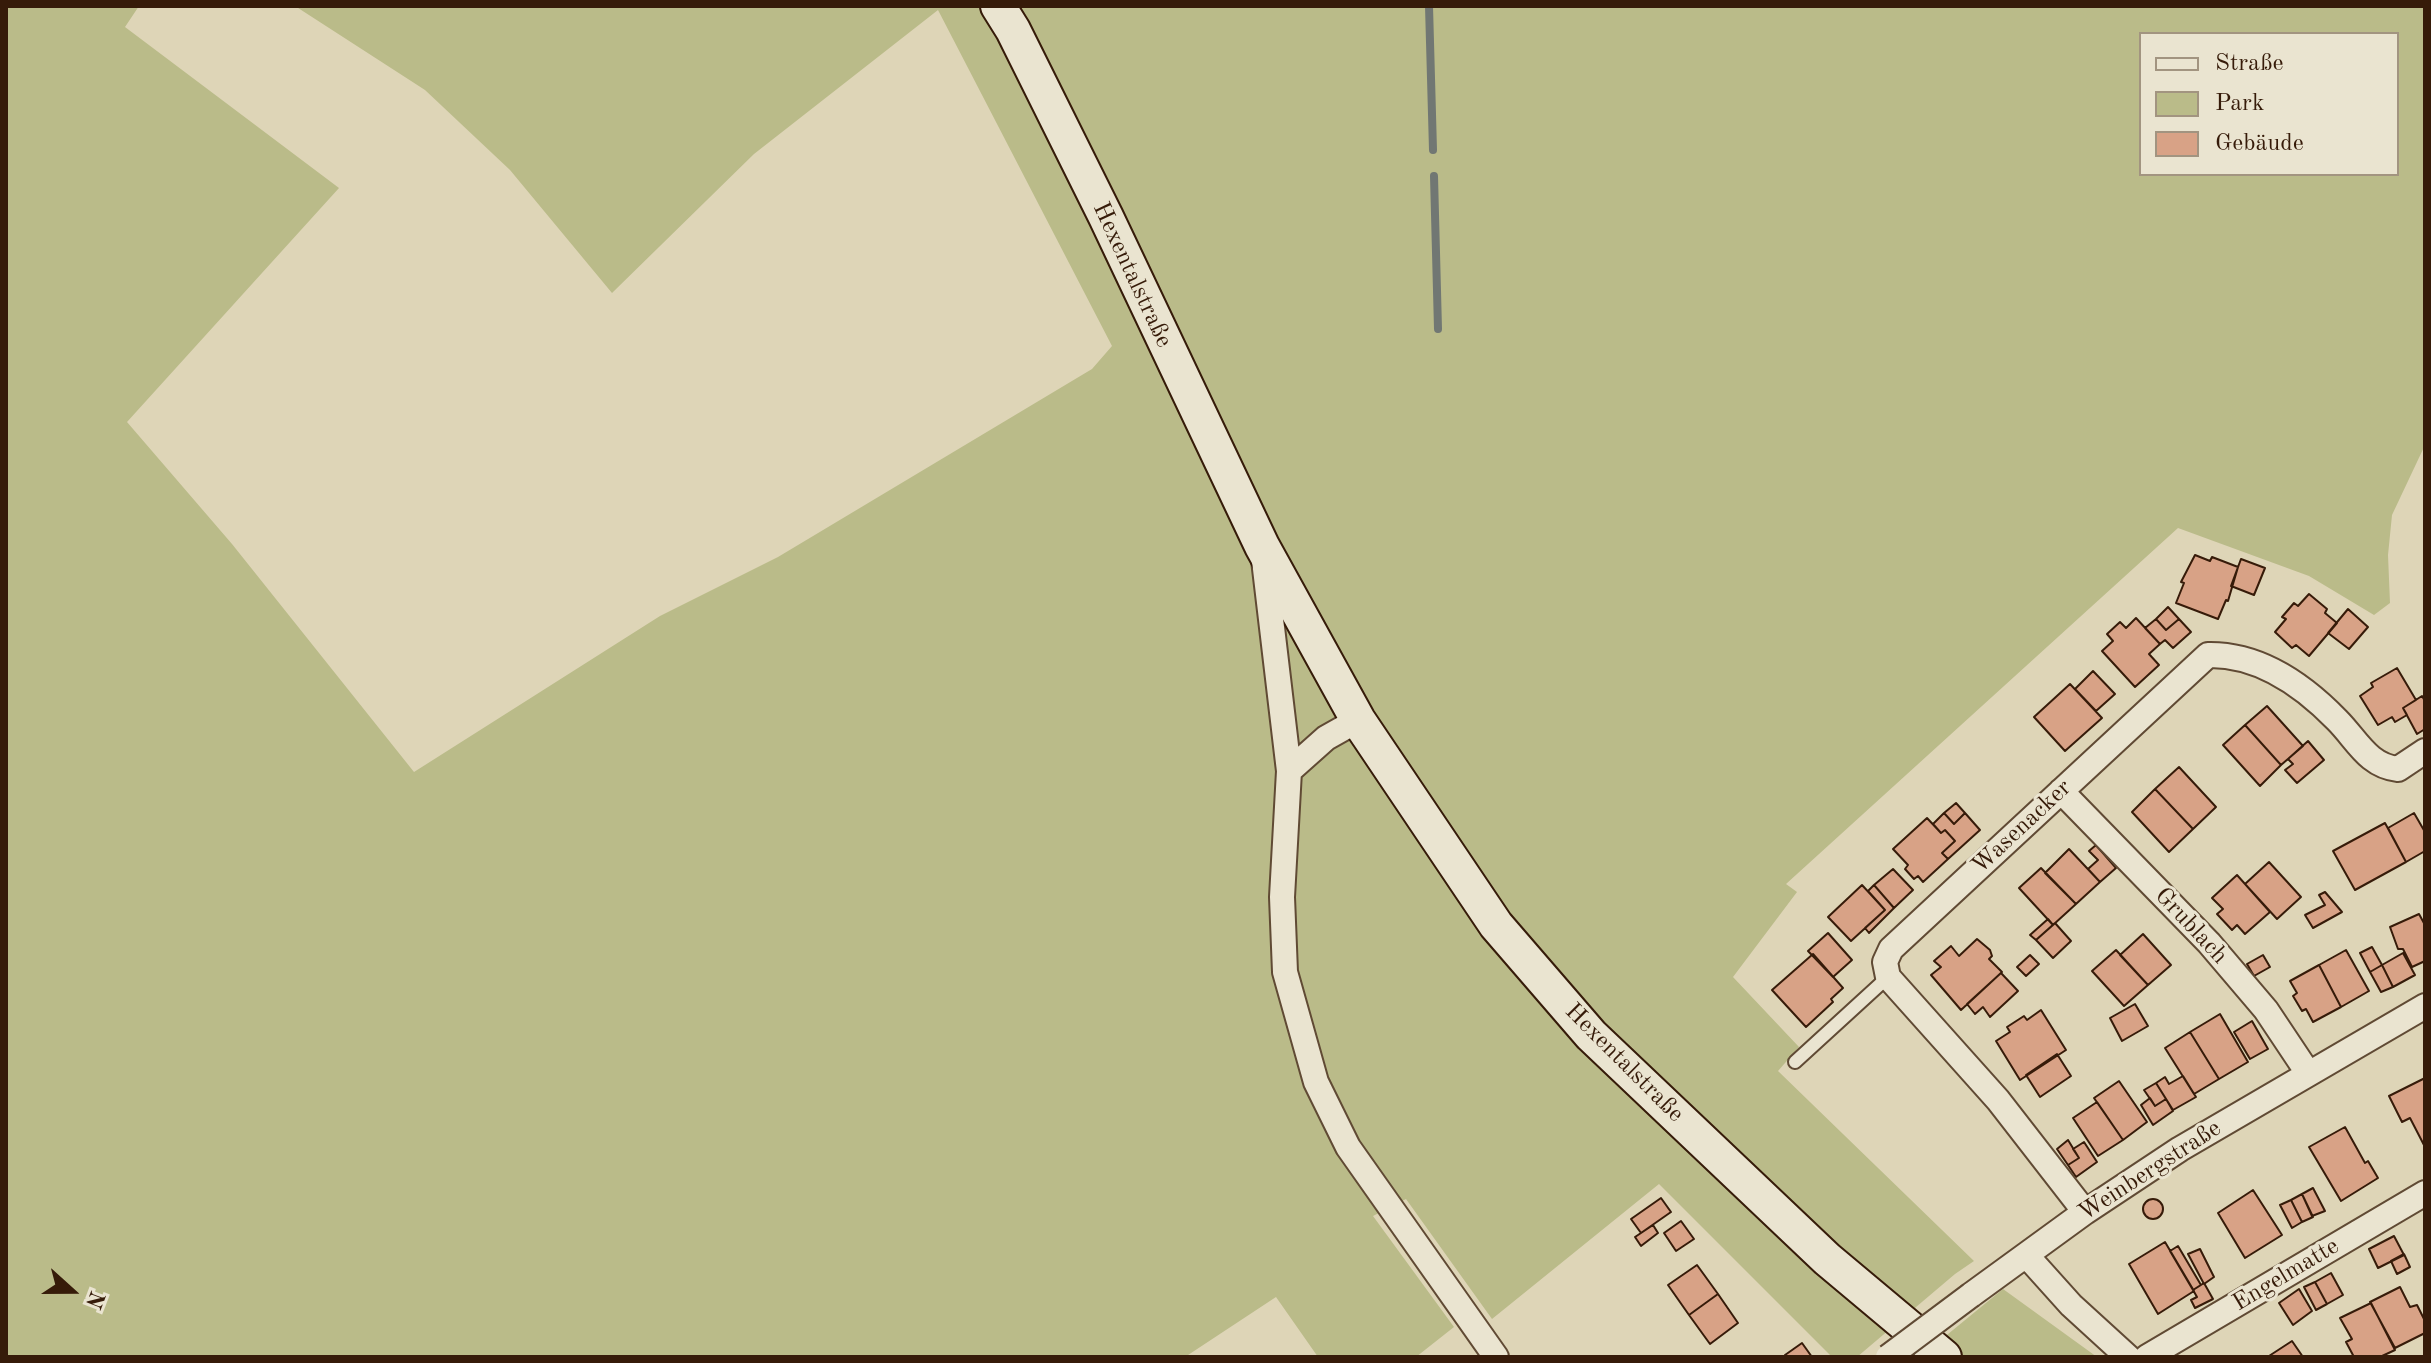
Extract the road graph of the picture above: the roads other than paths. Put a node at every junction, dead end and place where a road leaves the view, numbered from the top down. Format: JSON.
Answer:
{"nodes":[{"id":1,"x":998,"y":6,"type":"edge"},
{"id":2,"x":1262,"y":546,"type":"junction"},
{"id":3,"x":1358,"y":720,"type":"junction"},
{"id":4,"x":2425,"y":751,"type":"edge"},
{"id":5,"x":1289,"y":771,"type":"junction"},
{"id":6,"x":2061,"y":791,"type":"junction"},
{"id":7,"x":1888,"y":977,"type":"junction"},
{"id":8,"x":2425,"y":1006,"type":"edge"},
{"id":9,"x":1795,"y":1062,"type":"dead end"},
{"id":10,"x":2308,"y":1073,"type":"junction"},
{"id":11,"x":2425,"y":1193,"type":"edge"},
{"id":12,"x":2085,"y":1212,"type":"junction"},
{"id":13,"x":2027,"y":1256,"type":"junction"},
{"id":14,"x":1496,"y":1357,"type":"edge"},
{"id":15,"x":1888,"y":1357,"type":"edge"},
{"id":16,"x":1944,"y":1357,"type":"edge"},
{"id":17,"x":2128,"y":1357,"type":"edge"},
{"id":18,"x":2147,"y":1357,"type":"edge"}],
"edges":[{"from":1,"to":2,"type":"main road","name":"Hexentalstraße"},
{"from":2,"to":3,"type":"main road","name":"Hexentalstraße"},
{"from":2,"to":5,"type":"street","name":"Hexentalstraße"},
{"from":3,"to":5,"type":"street"},
{"from":3,"to":16,"type":"main road","name":"Hexentalstraße"},
{"from":4,"to":6,"type":"street","name":"Wasenacker"},
{"from":5,"to":14,"type":"street","name":"Hexentalstraße"},
{"from":6,"to":7,"type":"street","name":"Wasenacker"},
{"from":6,"to":10,"type":"street","name":"Grublach"},
{"from":7,"to":9,"type":"lane"},
{"from":7,"to":12,"type":"street"},
{"from":8,"to":10,"type":"street","name":"Weinbergstraße"},
{"from":10,"to":12,"type":"street","name":"Weinbergstraße"},
{"from":11,"to":18,"type":"street","name":"Engelmatte"},
{"from":12,"to":13,"type":"street","name":"Weinbergstraße"},
{"from":13,"to":15,"type":"street","name":"Weinbergstraße","bridge":true},
{"from":13,"to":17,"type":"street"}]}
